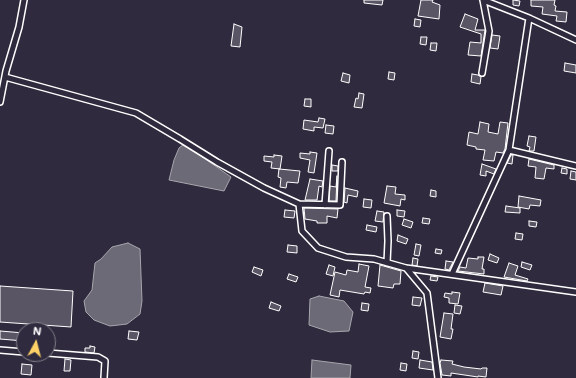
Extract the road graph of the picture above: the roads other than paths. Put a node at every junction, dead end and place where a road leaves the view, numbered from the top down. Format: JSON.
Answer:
{"nodes":[{"id":1,"x":24,"y":0,"type":"edge"},
{"id":2,"x":483,"y":0,"type":"edge"},
{"id":3,"x":529,"y":18,"type":"junction"},
{"id":4,"x":576,"y":40,"type":"edge"},
{"id":5,"x":482,"y":73,"type":"dead end"},
{"id":6,"x":5,"y":76,"type":"junction"},
{"id":7,"x":0,"y":102,"type":"edge"},
{"id":8,"x":509,"y":150,"type":"junction"},
{"id":9,"x":329,"y":151,"type":"dead end"},
{"id":10,"x":342,"y":162,"type":"dead end"},
{"id":11,"x":576,"y":166,"type":"edge"},
{"id":12,"x":299,"y":204,"type":"junction"},
{"id":13,"x":325,"y":205,"type":"junction"},
{"id":14,"x":387,"y":216,"type":"dead end"},
{"id":15,"x":387,"y":263,"type":"junction"},
{"id":16,"x":406,"y":268,"type":"junction"},
{"id":17,"x":452,"y":274,"type":"junction"},
{"id":18,"x":576,"y":292,"type":"edge"},
{"id":19,"x":0,"y":350,"type":"edge"},
{"id":20,"x":16,"y":351,"type":"edge"},
{"id":21,"x":56,"y":354,"type":"edge"},
{"id":22,"x":104,"y":378,"type":"edge"},
{"id":23,"x":438,"y":378,"type":"edge"}],
"edges":[{"from":1,"to":6,"type":"street"},
{"from":2,"to":3,"type":"street"},
{"from":2,"to":5,"type":"street"},
{"from":3,"to":4,"type":"street"},
{"from":3,"to":8,"type":"street"},
{"from":6,"to":7,"type":"street"},
{"from":6,"to":12,"type":"street"},
{"from":8,"to":11,"type":"street"},
{"from":8,"to":17,"type":"street"},
{"from":9,"to":13,"type":"street"},
{"from":10,"to":13,"type":"street"},
{"from":12,"to":13,"type":"street"},
{"from":12,"to":15,"type":"street"},
{"from":14,"to":15,"type":"street"},
{"from":15,"to":16,"type":"street"},
{"from":16,"to":17,"type":"street"},
{"from":16,"to":23,"type":"street"},
{"from":17,"to":18,"type":"street"},
{"from":19,"to":20,"type":"street"},
{"from":21,"to":22,"type":"street"}]}
